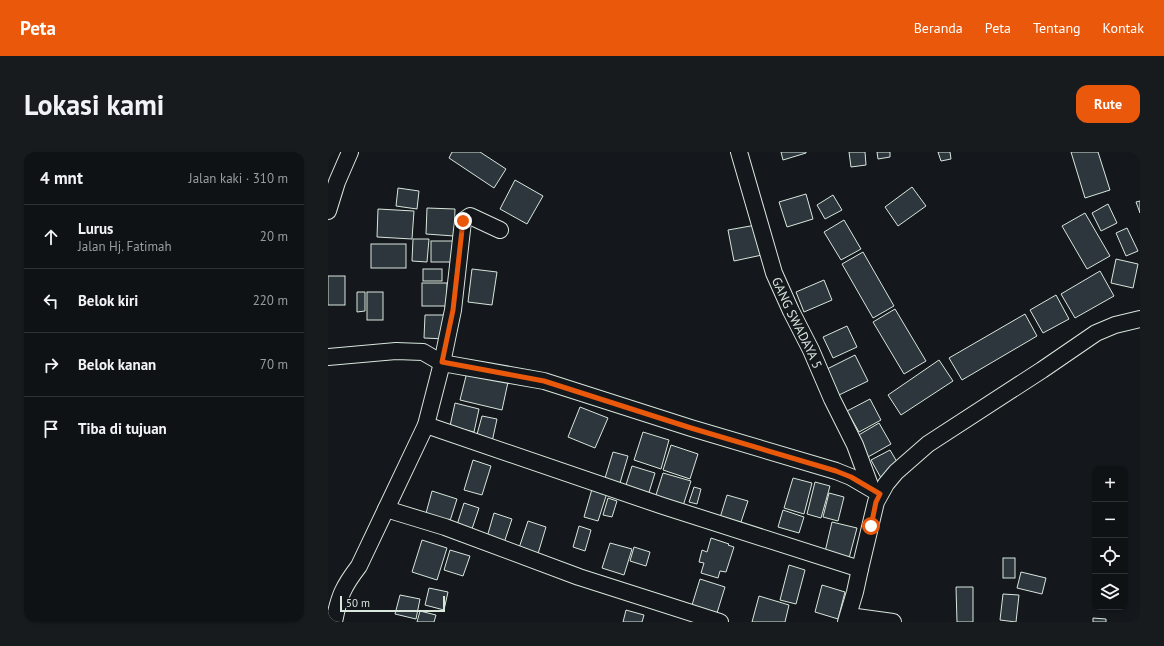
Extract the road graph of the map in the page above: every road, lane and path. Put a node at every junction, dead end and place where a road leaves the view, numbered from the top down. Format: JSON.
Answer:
{"nodes":[{"id":1,"x":350,"y":152,"type":"edge"},
{"id":2,"x":739,"y":152,"type":"edge"},
{"id":3,"x":328,"y":211,"type":"edge"},
{"id":4,"x":500,"y":230,"type":"dead end"},
{"id":5,"x":1140,"y":319,"type":"edge"},
{"id":6,"x":328,"y":357,"type":"edge"},
{"id":7,"x":442,"y":362,"type":"junction"},
{"id":8,"x":426,"y":425,"type":"junction"},
{"id":9,"x":875,"y":491,"type":"junction"},
{"id":10,"x":386,"y":509,"type":"junction"},
{"id":11,"x":860,"y":569,"type":"junction"},
{"id":12,"x":848,"y":619,"type":"edge"},
{"id":13,"x":334,"y":622,"type":"edge"},
{"id":14,"x":720,"y":622,"type":"edge"},
{"id":15,"x":893,"y":622,"type":"edge"}],
"edges":[{"from":1,"to":3,"type":"street"},
{"from":2,"to":9,"type":"street","name":"GANG SWADAYA 5"},
{"from":4,"to":7,"type":"street"},
{"from":5,"to":9,"type":"street"},
{"from":6,"to":7,"type":"street"},
{"from":7,"to":8,"type":"street"},
{"from":7,"to":9,"type":"street"},
{"from":8,"to":10,"type":"street"},
{"from":8,"to":11,"type":"street"},
{"from":9,"to":11,"type":"street"},
{"from":10,"to":13,"type":"street"},
{"from":10,"to":14,"type":"street"},
{"from":11,"to":12,"type":"street"},
{"from":12,"to":15,"type":"street"}]}
